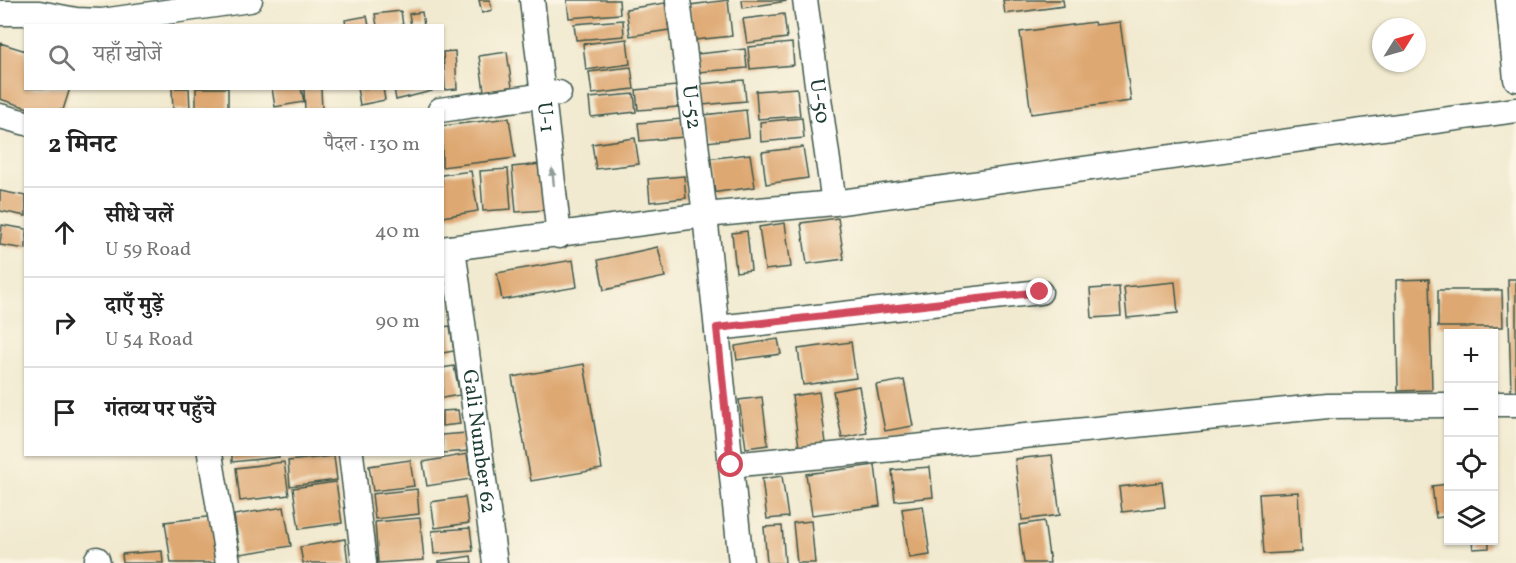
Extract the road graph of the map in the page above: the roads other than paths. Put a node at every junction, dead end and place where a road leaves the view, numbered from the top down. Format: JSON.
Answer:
{"nodes":[{"id":1,"x":250,"y":0,"type":"edge"},
{"id":2,"x":532,"y":0,"type":"edge"},
{"id":3,"x":549,"y":0,"type":"edge"},
{"id":4,"x":678,"y":0,"type":"edge"},
{"id":5,"x":805,"y":0,"type":"edge"},
{"id":6,"x":1508,"y":0,"type":"edge"},
{"id":7,"x":101,"y":11,"type":"edge"},
{"id":8,"x":0,"y":13,"type":"edge"},
{"id":9,"x":1516,"y":79,"type":"edge"},
{"id":10,"x":553,"y":94,"type":"junction"},
{"id":11,"x":444,"y":109,"type":"edge"},
{"id":12,"x":1516,"y":110,"type":"edge"},
{"id":13,"x":0,"y":116,"type":"edge"},
{"id":14,"x":24,"y":122,"type":"edge"},
{"id":15,"x":834,"y":203,"type":"junction"},
{"id":16,"x":705,"y":215,"type":"junction"},
{"id":17,"x":567,"y":235,"type":"junction"},
{"id":18,"x":448,"y":248,"type":"edge"},
{"id":19,"x":1040,"y":292,"type":"dead end"},
{"id":20,"x":717,"y":328,"type":"junction"},
{"id":21,"x":1498,"y":404,"type":"edge"},
{"id":22,"x":1516,"y":404,"type":"edge"},
{"id":23,"x":1444,"y":405,"type":"edge"},
{"id":24,"x":210,"y":456,"type":"edge"},
{"id":25,"x":351,"y":456,"type":"edge"},
{"id":26,"x":731,"y":465,"type":"junction"},
{"id":27,"x":228,"y":563,"type":"edge"},
{"id":28,"x":364,"y":563,"type":"edge"},
{"id":29,"x":495,"y":563,"type":"edge"},
{"id":30,"x":741,"y":563,"type":"edge"}],
"edges":[{"from":1,"to":7,"type":"street"},
{"from":2,"to":10,"type":"street","name":"U-1"},
{"from":3,"to":10,"type":"street","name":"U-1"},
{"from":4,"to":16,"type":"street","name":"U-52"},
{"from":5,"to":15,"type":"street","name":"U-50"},
{"from":6,"to":9,"type":"street"},
{"from":7,"to":8,"type":"street"},
{"from":10,"to":11,"type":"street"},
{"from":10,"to":17,"type":"street","name":"U-1"},
{"from":12,"to":15,"type":"street"},
{"from":13,"to":14,"type":"street"},
{"from":15,"to":16,"type":"street"},
{"from":16,"to":17,"type":"street"},
{"from":16,"to":20,"type":"street","name":"U-52"},
{"from":17,"to":18,"type":"street"},
{"from":18,"to":29,"type":"street","name":"Gali Number 62"},
{"from":19,"to":20,"type":"street"},
{"from":20,"to":26,"type":"street","name":"U-52"},
{"from":21,"to":22,"type":"street"},
{"from":23,"to":26,"type":"street"},
{"from":24,"to":27,"type":"street"},
{"from":25,"to":28,"type":"street"},
{"from":26,"to":30,"type":"street","name":"U-52"}]}
